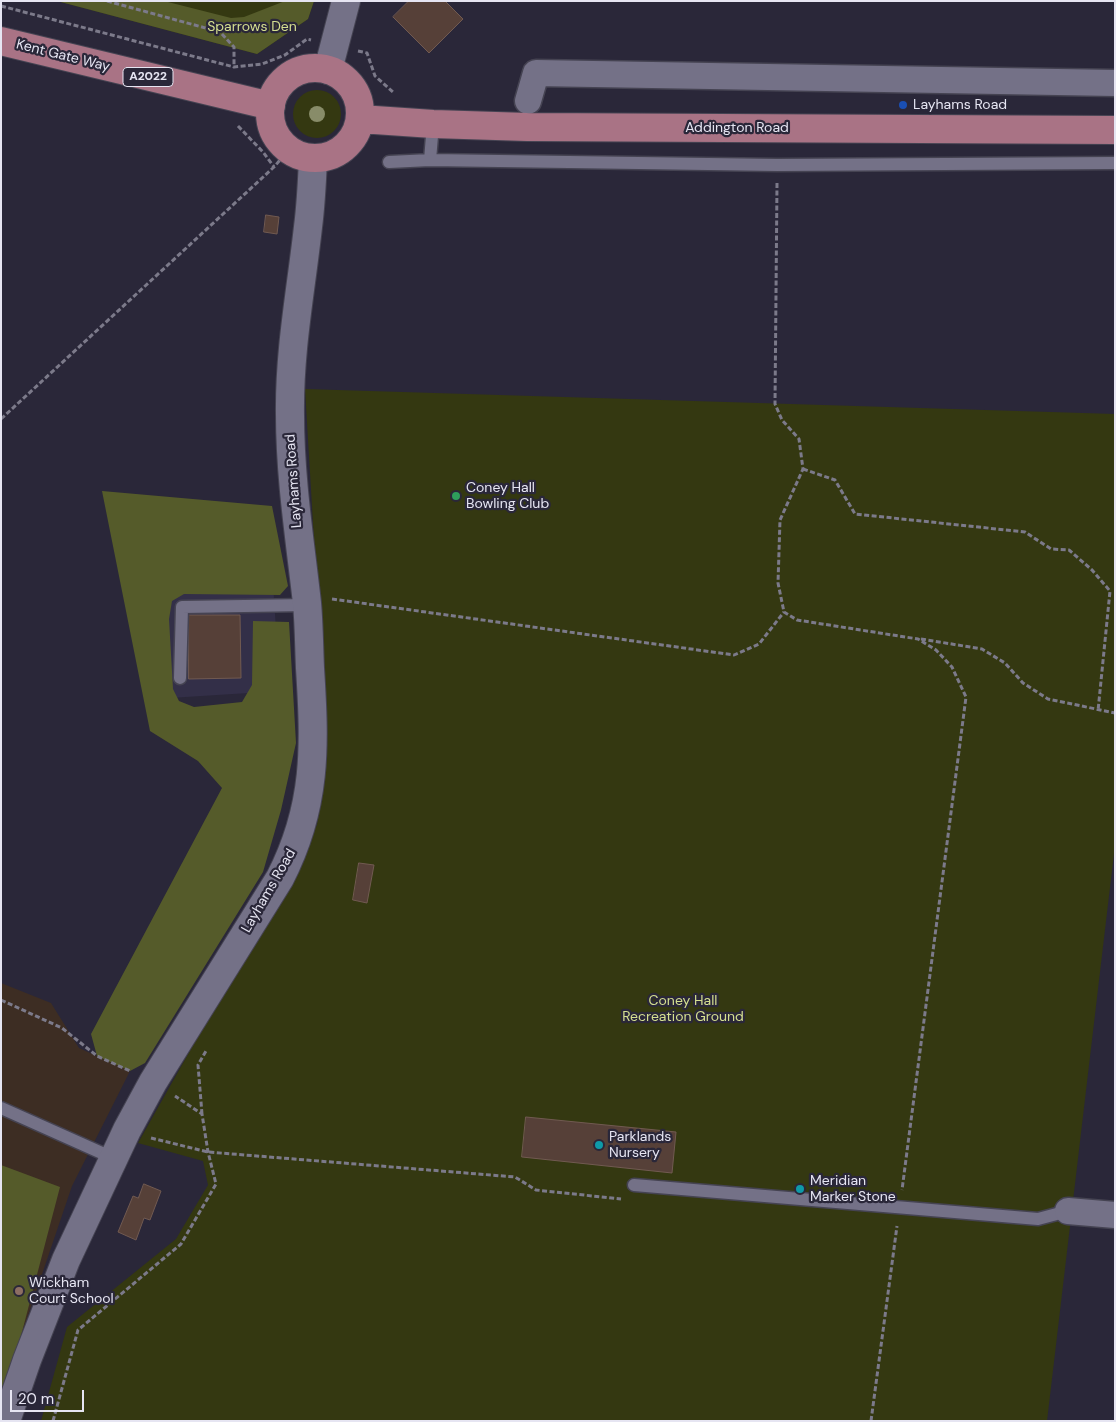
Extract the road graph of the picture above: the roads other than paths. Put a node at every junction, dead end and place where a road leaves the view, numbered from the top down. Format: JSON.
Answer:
{"nodes":[{"id":1,"x":346,"y":1,"type":"edge"},
{"id":2,"x":1,"y":41,"type":"edge"},
{"id":3,"x":328,"y":70,"type":"junction"},
{"id":4,"x":1115,"y":83,"type":"edge"},
{"id":5,"x":271,"y":106,"type":"junction"},
{"id":6,"x":528,"y":114,"type":"junction"},
{"id":7,"x":360,"y":119,"type":"junction"},
{"id":8,"x":433,"y":124,"type":"junction"},
{"id":9,"x":1115,"y":130,"type":"edge"},
{"id":10,"x":292,"y":159,"type":"junction"},
{"id":11,"x":430,"y":160,"type":"junction"},
{"id":12,"x":389,"y":162,"type":"dead end"},
{"id":13,"x":1115,"y":163,"type":"edge"},
{"id":14,"x":319,"y":602,"type":"junction"},
{"id":15,"x":180,"y":678,"type":"dead end"},
{"id":16,"x":1,"y":1108,"type":"edge"},
{"id":17,"x":112,"y":1158,"type":"junction"},
{"id":18,"x":634,"y":1185,"type":"road end"},
{"id":19,"x":1068,"y":1212,"type":"joint"},
{"id":20,"x":1115,"y":1215,"type":"edge"},
{"id":21,"x":6,"y":1421,"type":"edge"}],
"edges":[{"from":1,"to":3,"type":"street"},
{"from":2,"to":5,"type":"main road","name":"Kent Gate Way","number":"A2022"},
{"from":3,"to":5,"type":"main road"},
{"from":3,"to":7,"type":"main road"},
{"from":4,"to":6,"type":"street"},
{"from":5,"to":10,"type":"main road"},
{"from":6,"to":8,"type":"main road","name":"Addington Road"},
{"from":6,"to":9,"type":"main road","name":"Addington Road"},
{"from":7,"to":8,"type":"main road","name":"Addington Road"},
{"from":7,"to":10,"type":"main road"},
{"from":8,"to":11,"type":"lane"},
{"from":10,"to":14,"type":"street","name":"Layhams Road"},
{"from":11,"to":12,"type":"lane"},
{"from":11,"to":13,"type":"lane"},
{"from":14,"to":15,"type":"lane"},
{"from":14,"to":17,"type":"street","name":"Layhams Road"},
{"from":16,"to":17,"type":"lane"},
{"from":17,"to":21,"type":"street","name":"Layhams Road"},
{"from":18,"to":19,"type":"lane"},
{"from":19,"to":20,"type":"street"}]}
